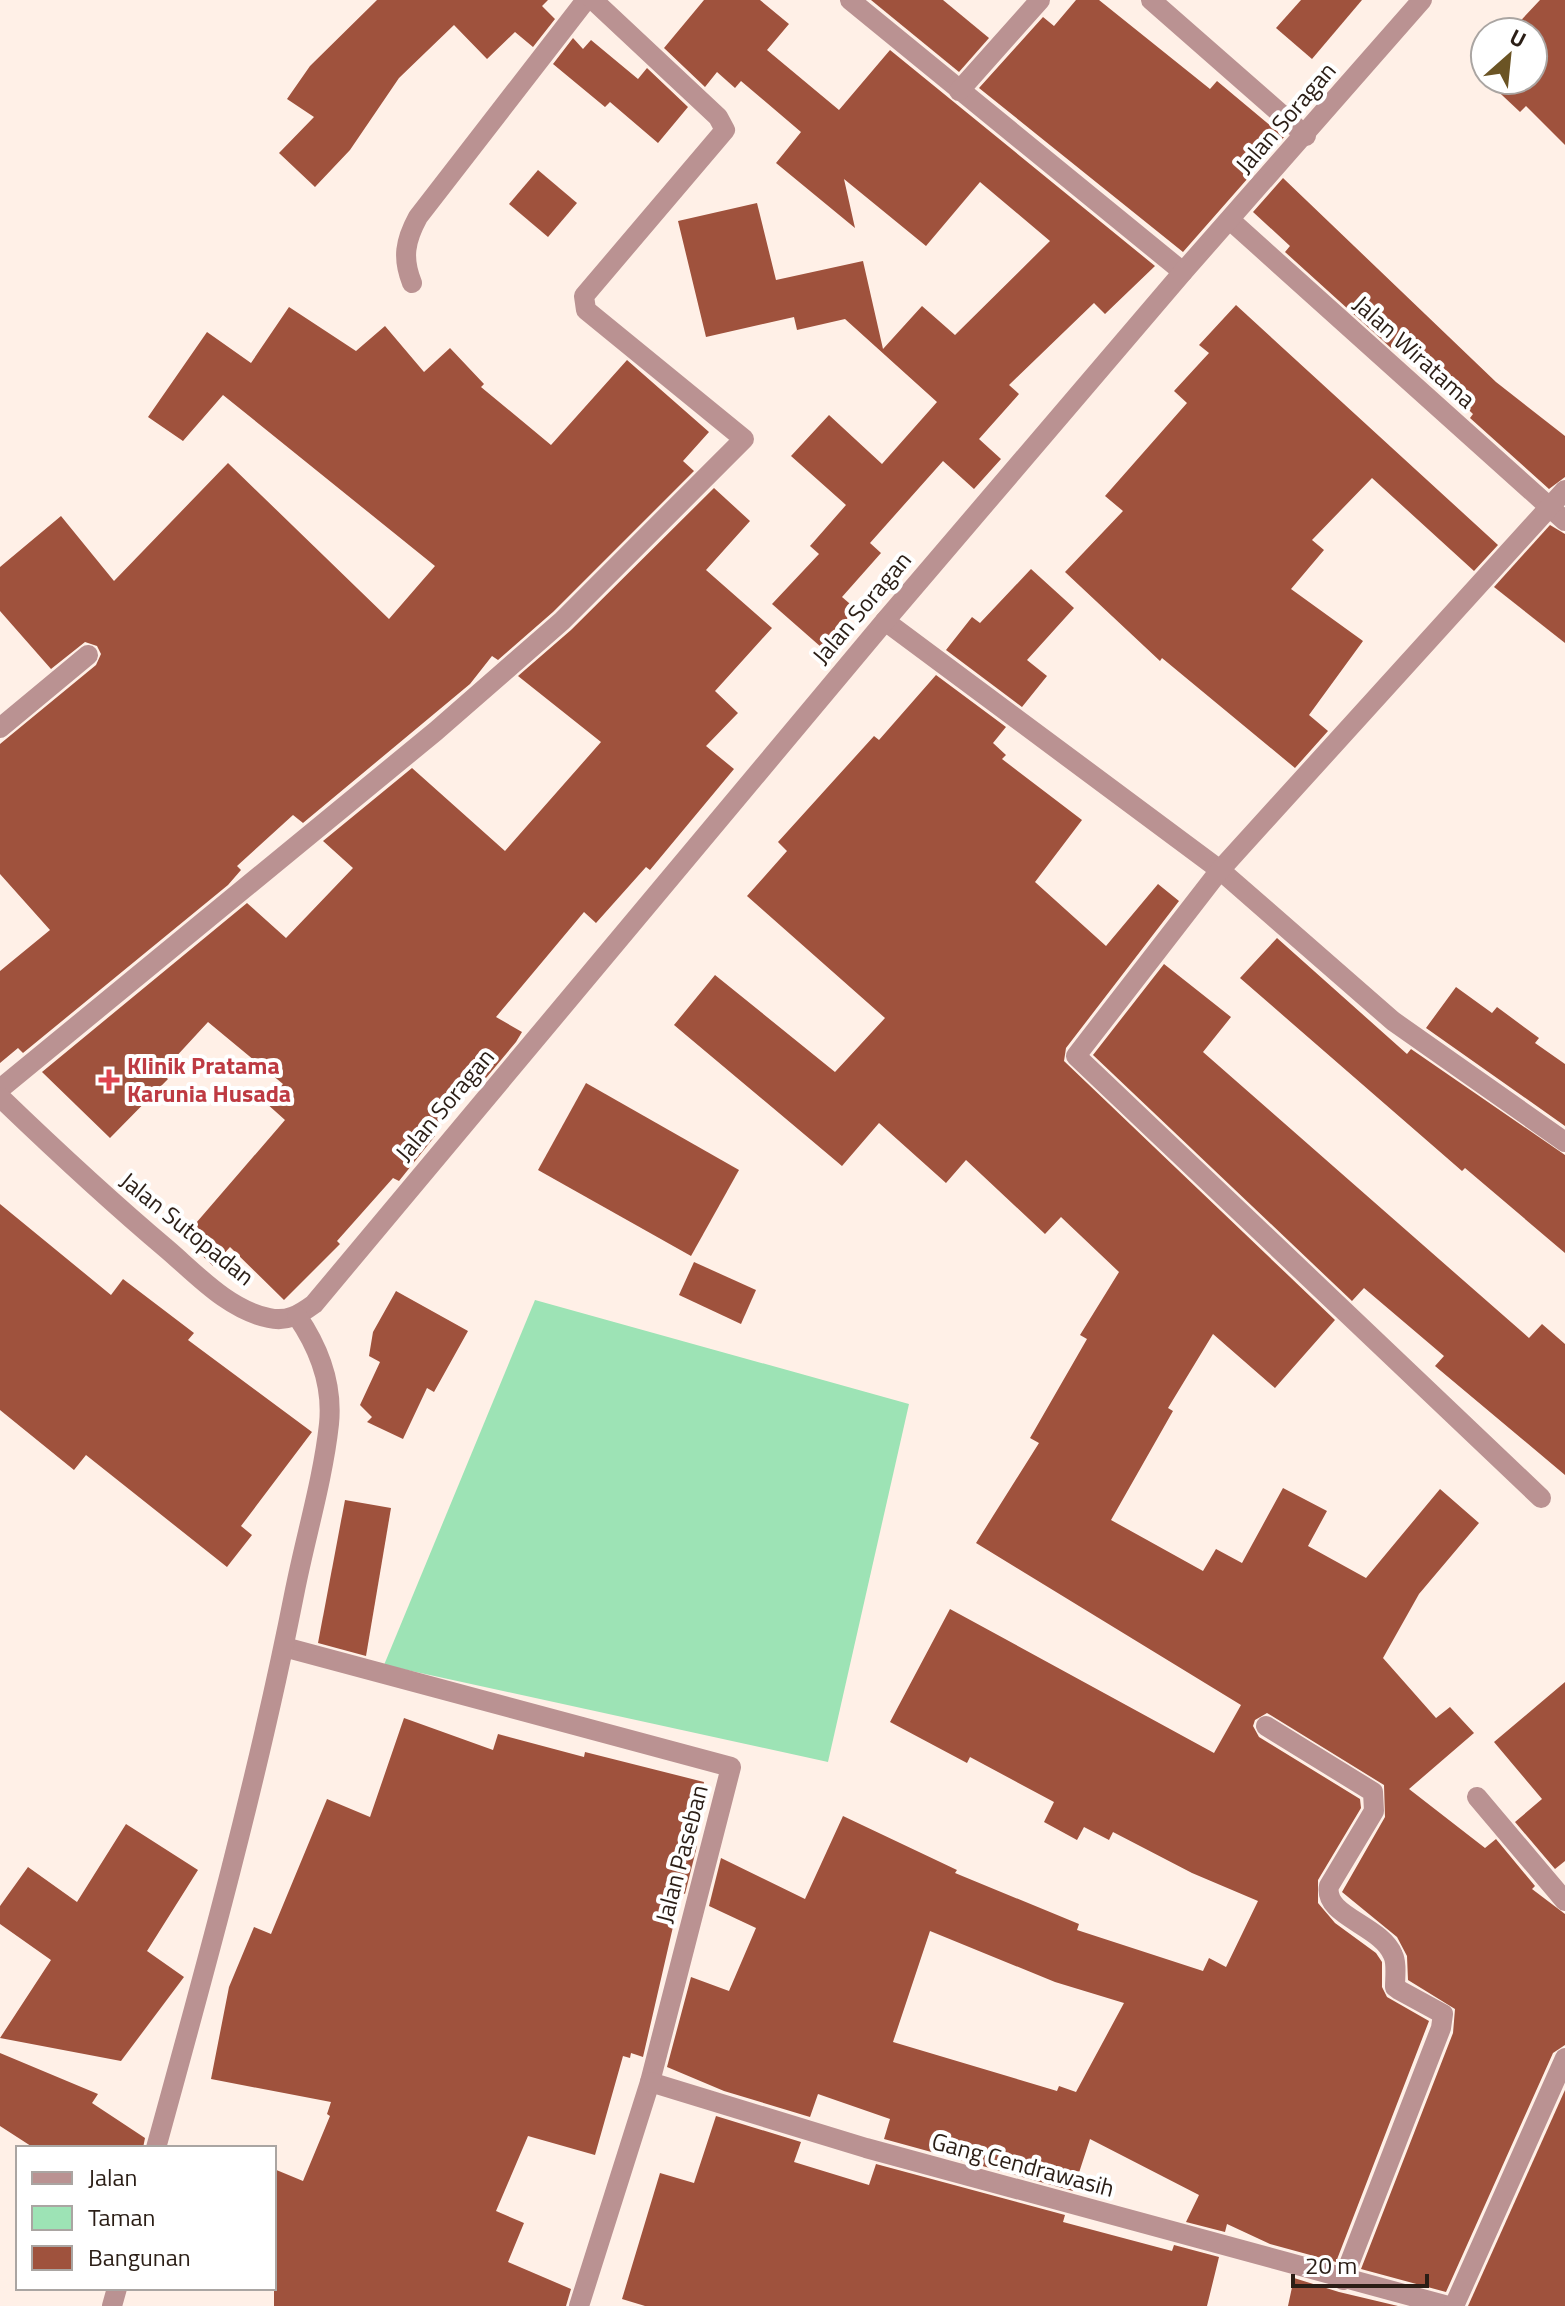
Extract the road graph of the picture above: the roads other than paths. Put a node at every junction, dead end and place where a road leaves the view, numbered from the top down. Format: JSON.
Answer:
{"nodes":[{"id":1,"x":586,"y":0,"type":"edge"},
{"id":2,"x":593,"y":0,"type":"edge"},
{"id":3,"x":850,"y":0,"type":"edge"},
{"id":4,"x":1040,"y":0,"type":"edge"},
{"id":5,"x":1151,"y":0,"type":"edge"},
{"id":6,"x":1422,"y":0,"type":"edge"},
{"id":7,"x":959,"y":91,"type":"junction"},
{"id":8,"x":1306,"y":136,"type":"junction"},
{"id":9,"x":1230,"y":220,"type":"junction"},
{"id":10,"x":1183,"y":272,"type":"junction"},
{"id":11,"x":412,"y":283,"type":"dead end"},
{"id":12,"x":1565,"y":490,"type":"edge"},
{"id":13,"x":1548,"y":508,"type":"junction"},
{"id":14,"x":1565,"y":521,"type":"edge"},
{"id":15,"x":885,"y":621,"type":"junction"},
{"id":16,"x":88,"y":655,"type":"dead end"},
{"id":17,"x":0,"y":728,"type":"edge"},
{"id":18,"x":1220,"y":870,"type":"junction"},
{"id":19,"x":0,"y":1089,"type":"edge"},
{"id":20,"x":0,"y":1097,"type":"edge"},
{"id":21,"x":1565,"y":1142,"type":"edge"},
{"id":22,"x":297,"y":1316,"type":"junction"},
{"id":23,"x":1541,"y":1498,"type":"dead end"},
{"id":24,"x":284,"y":1647,"type":"junction"},
{"id":25,"x":1266,"y":1726,"type":"dead end"},
{"id":26,"x":1477,"y":1797,"type":"dead end"},
{"id":27,"x":1565,"y":1901,"type":"edge"},
{"id":28,"x":1565,"y":2058,"type":"edge"},
{"id":29,"x":650,"y":2082,"type":"junction"},
{"id":30,"x":157,"y":2146,"type":"edge"},
{"id":31,"x":1343,"y":2280,"type":"junction"},
{"id":32,"x":1382,"y":2299,"type":"edge"},
{"id":33,"x":579,"y":2306,"type":"edge"},
{"id":34,"x":1451,"y":2306,"type":"edge"}],
"edges":[{"from":1,"to":11,"type":"street"},
{"from":2,"to":19,"type":"street"},
{"from":3,"to":7,"type":"street"},
{"from":4,"to":7,"type":"street"},
{"from":5,"to":8,"type":"street"},
{"from":6,"to":8,"type":"street","name":"Jalan Soragan"},
{"from":7,"to":10,"type":"street"},
{"from":8,"to":9,"type":"street","name":"Jalan Soragan"},
{"from":9,"to":10,"type":"street","name":"Jalan Soragan"},
{"from":9,"to":13,"type":"street","name":"Jalan Wiratama"},
{"from":10,"to":15,"type":"street","name":"Jalan Soragan"},
{"from":12,"to":13,"type":"street"},
{"from":13,"to":14,"type":"street","name":"Jalan Wiratama"},
{"from":13,"to":18,"type":"street"},
{"from":15,"to":18,"type":"street"},
{"from":15,"to":22,"type":"street","name":"Jalan Soragan"},
{"from":16,"to":17,"type":"street"},
{"from":18,"to":21,"type":"street"},
{"from":18,"to":23,"type":"street"},
{"from":20,"to":22,"type":"street","name":"Jalan Sutopadan"},
{"from":22,"to":24,"type":"street"},
{"from":24,"to":29,"type":"street","name":"Jalan Paseban"},
{"from":24,"to":30,"type":"street"},
{"from":25,"to":31,"type":"street"},
{"from":26,"to":27,"type":"street"},
{"from":28,"to":34,"type":"street"},
{"from":29,"to":31,"type":"street","name":"Gang Cendrawasih"},
{"from":29,"to":33,"type":"street","name":"Jalan Paseban"},
{"from":31,"to":32,"type":"street","name":"Gang Cendrawasih"},
{"from":32,"to":34,"type":"street","name":"Gang Cendrawasih"}]}
